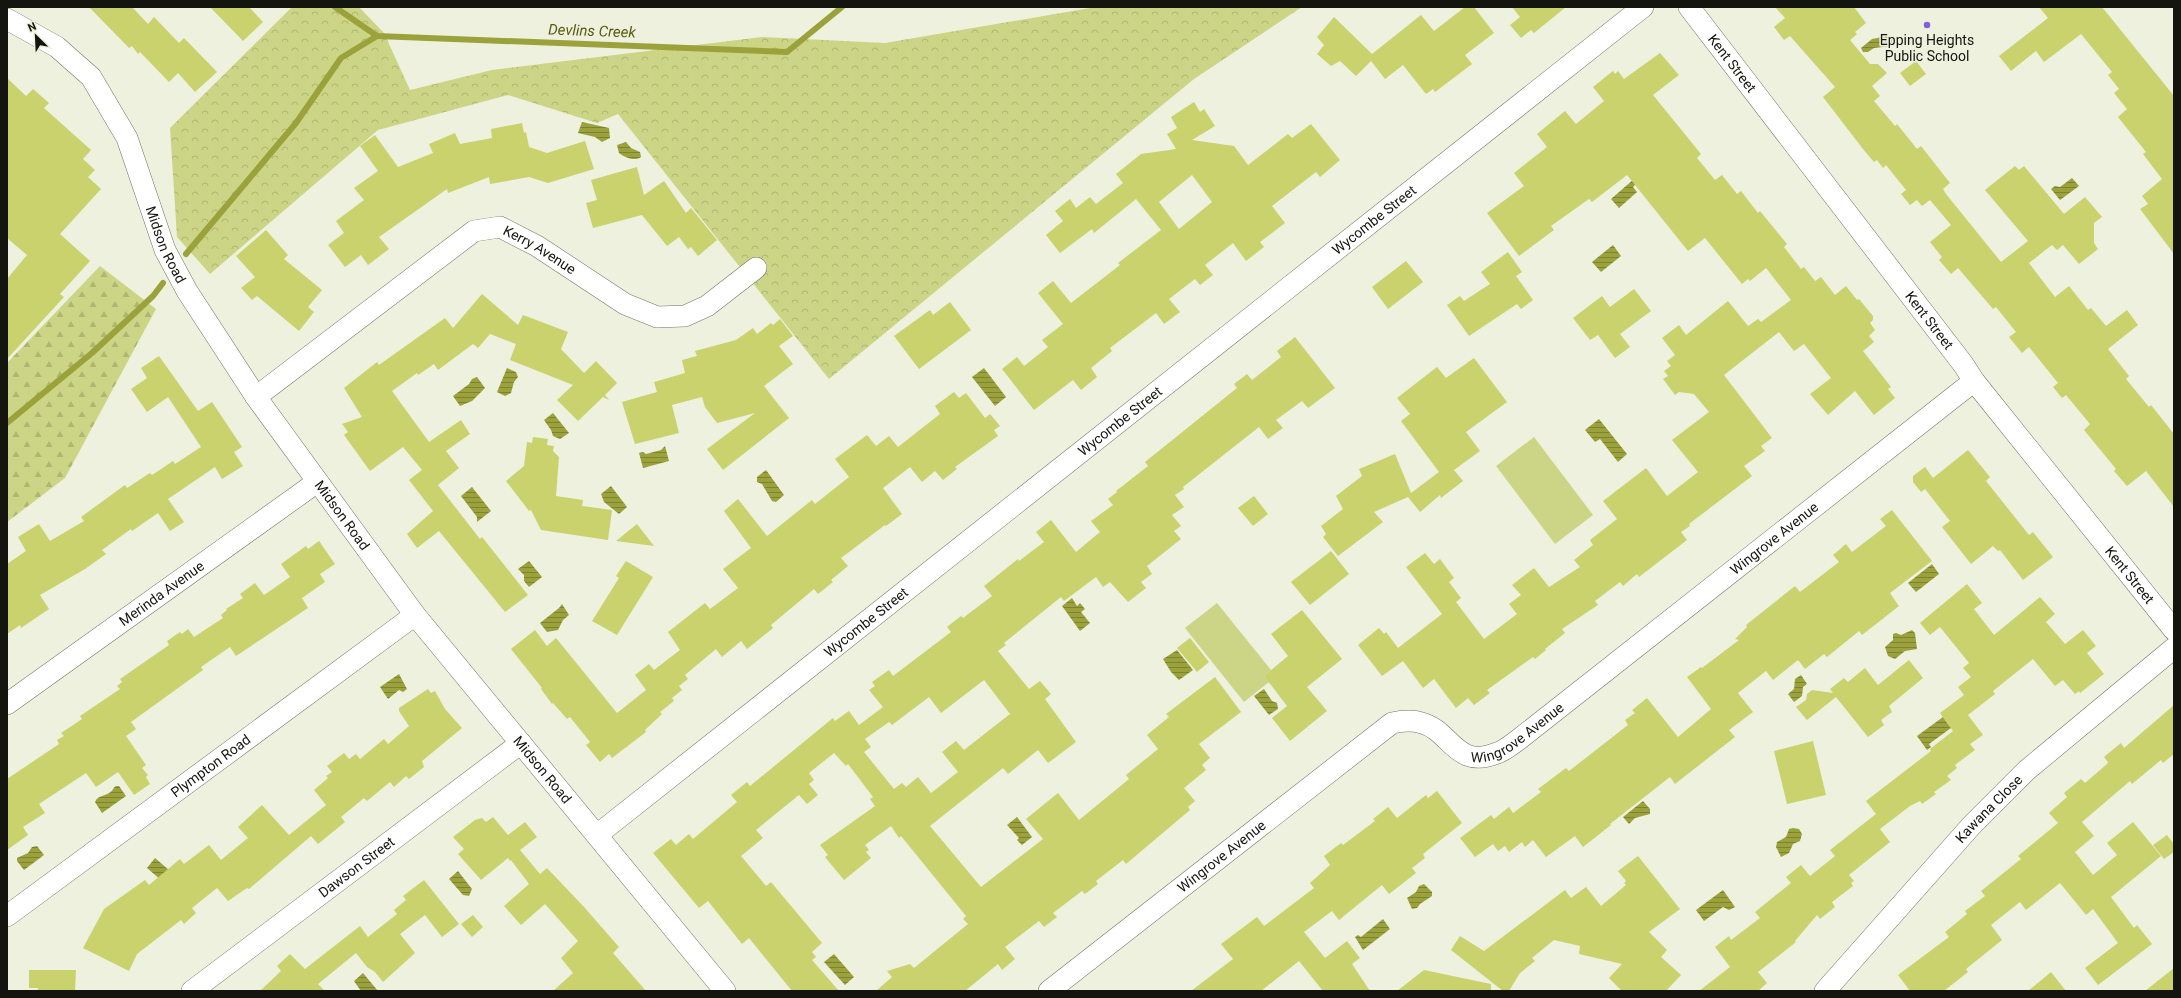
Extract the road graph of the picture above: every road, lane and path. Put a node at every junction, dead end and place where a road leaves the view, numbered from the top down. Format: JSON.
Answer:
{"nodes":[{"id":1,"x":1643,"y":7,"type":"edge"},
{"id":2,"x":1689,"y":7,"type":"edge"},
{"id":3,"x":7,"y":19,"type":"edge"},
{"id":4,"x":756,"y":268,"type":"dead end"},
{"id":5,"x":1974,"y":381,"type":"junction"},
{"id":6,"x":256,"y":397,"type":"junction"},
{"id":7,"x":316,"y":482,"type":"junction"},
{"id":8,"x":415,"y":615,"type":"junction"},
{"id":9,"x":2174,"y":630,"type":"edge"},
{"id":10,"x":2174,"y":648,"type":"edge"},
{"id":11,"x":7,"y":704,"type":"edge"},
{"id":12,"x":521,"y":743,"type":"junction"},
{"id":13,"x":597,"y":835,"type":"junction"},
{"id":14,"x":7,"y":916,"type":"edge"},
{"id":15,"x":192,"y":991,"type":"edge"},
{"id":16,"x":725,"y":991,"type":"edge"},
{"id":17,"x":1049,"y":991,"type":"edge"},
{"id":18,"x":1825,"y":991,"type":"edge"}],
"edges":[{"from":1,"to":13,"type":"street","name":"Wycombe Street"},
{"from":2,"to":5,"type":"street","name":"Kent Street"},
{"from":3,"to":6,"type":"street","name":"Midson Road"},
{"from":4,"to":6,"type":"street","name":"Kerry Avenue"},
{"from":5,"to":9,"type":"street","name":"Kent Street"},
{"from":5,"to":17,"type":"street","name":"Wingrove Avenue"},
{"from":6,"to":7,"type":"street","name":"Midson Road"},
{"from":7,"to":8,"type":"street","name":"Midson Road"},
{"from":7,"to":11,"type":"street","name":"Merinda Avenue"},
{"from":8,"to":12,"type":"street","name":"Midson Road"},
{"from":8,"to":14,"type":"street","name":"Plympton Road"},
{"from":10,"to":18,"type":"street","name":"Kawana Close"},
{"from":12,"to":13,"type":"street","name":"Midson Road"},
{"from":12,"to":15,"type":"street","name":"Dawson Street"},
{"from":13,"to":16,"type":"street","name":"Midson Road"}]}
